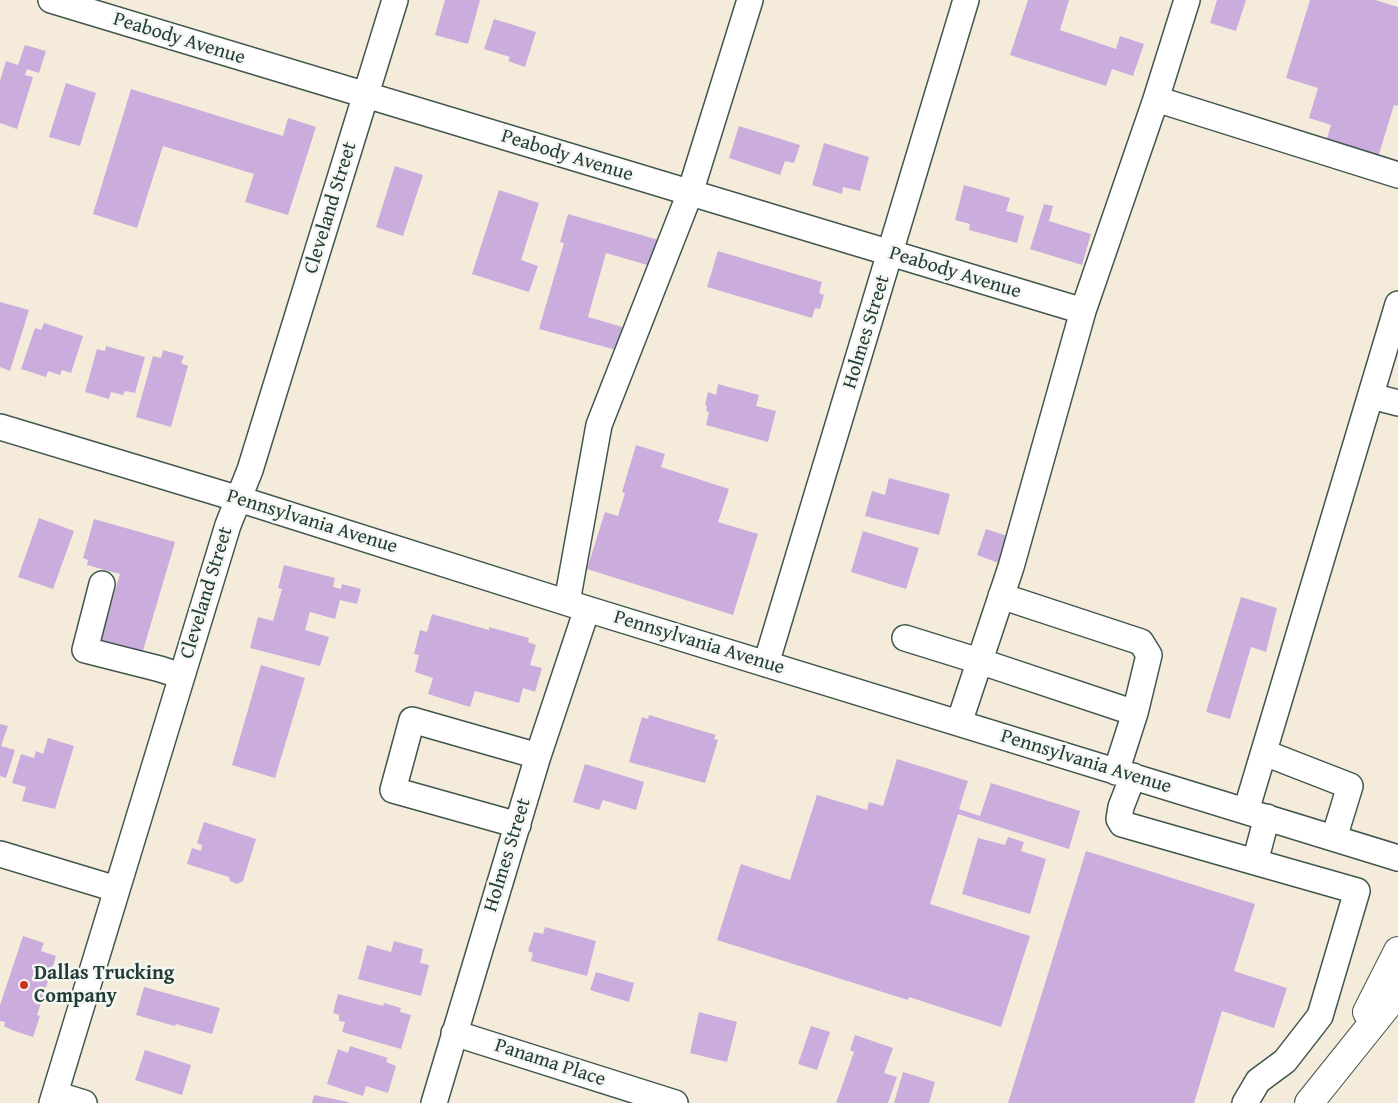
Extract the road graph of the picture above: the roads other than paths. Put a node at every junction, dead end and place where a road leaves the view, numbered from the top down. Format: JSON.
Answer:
{"nodes":[{"id":1,"x":51,"y":0,"type":"edge"},
{"id":2,"x":395,"y":0,"type":"edge"},
{"id":3,"x":750,"y":0,"type":"edge"},
{"id":4,"x":966,"y":0,"type":"edge"},
{"id":5,"x":1187,"y":0,"type":"edge"},
{"id":6,"x":366,"y":95,"type":"junction"},
{"id":7,"x":1156,"y":99,"type":"junction"},
{"id":8,"x":1398,"y":175,"type":"edge"},
{"id":9,"x":690,"y":193,"type":"junction"},
{"id":10,"x":890,"y":254,"type":"junction"},
{"id":11,"x":1398,"y":304,"type":"edge"},
{"id":12,"x":1083,"y":311,"type":"junction"},
{"id":13,"x":1371,"y":396,"type":"junction"},
{"id":14,"x":1398,"y":404,"type":"edge"},
{"id":15,"x":0,"y":428,"type":"edge"},
{"id":16,"x":239,"y":499,"type":"junction"},
{"id":17,"x":102,"y":584,"type":"dead end"},
{"id":18,"x":1001,"y":596,"type":"junction"},
{"id":19,"x":577,"y":606,"type":"junction"},
{"id":20,"x":905,"y":638,"type":"dead end"},
{"id":21,"x":979,"y":661,"type":"junction"},
{"id":22,"x":766,"y":664,"type":"junction"},
{"id":23,"x":181,"y":676,"type":"junction"},
{"id":24,"x":1135,"y":713,"type":"junction"},
{"id":25,"x":959,"y":723,"type":"junction"},
{"id":26,"x":1265,"y":753,"type":"junction"},
{"id":27,"x":538,"y":756,"type":"junction"},
{"id":28,"x":1125,"y":774,"type":"junction"},
{"id":29,"x":1256,"y":814,"type":"junction"},
{"id":30,"x":518,"y":825,"type":"junction"},
{"id":31,"x":1334,"y":838,"type":"junction"},
{"id":32,"x":0,"y":854,"type":"edge"},
{"id":33,"x":1398,"y":858,"type":"edge"},
{"id":34,"x":1255,"y":862,"type":"junction"},
{"id":35,"x":116,"y":889,"type":"junction"},
{"id":36,"x":1398,"y":951,"type":"edge"},
{"id":37,"x":1398,"y":992,"type":"edge"},
{"id":38,"x":454,"y":1032,"type":"junction"},
{"id":39,"x":1347,"y":1054,"type":"junction"},
{"id":40,"x":53,"y":1099,"type":"edge"},
{"id":41,"x":84,"y":1103,"type":"edge"},
{"id":42,"x":434,"y":1103,"type":"edge"},
{"id":43,"x":675,"y":1103,"type":"edge"},
{"id":44,"x":1245,"y":1103,"type":"edge"},
{"id":45,"x":1309,"y":1103,"type":"edge"}],
"edges":[{"from":1,"to":6,"type":"street","name":"Peabody Avenue"},
{"from":2,"to":6,"type":"street","name":"Cleveland Street"},
{"from":3,"to":9,"type":"street","name":"Holmes Street"},
{"from":4,"to":10,"type":"street","name":"Holmes Street"},
{"from":5,"to":7,"type":"street"},
{"from":6,"to":9,"type":"street","name":"Peabody Avenue"},
{"from":6,"to":16,"type":"street","name":"Cleveland Street"},
{"from":7,"to":8,"type":"street"},
{"from":7,"to":12,"type":"street"},
{"from":9,"to":10,"type":"street","name":"Peabody Avenue"},
{"from":9,"to":19,"type":"street","name":"Holmes Street"},
{"from":10,"to":12,"type":"street","name":"Peabody Avenue"},
{"from":10,"to":22,"type":"street","name":"Holmes Street"},
{"from":11,"to":13,"type":"street"},
{"from":12,"to":18,"type":"street"},
{"from":13,"to":14,"type":"street"},
{"from":13,"to":26,"type":"street"},
{"from":15,"to":16,"type":"street","name":"Pennsylvania Avenue"},
{"from":16,"to":19,"type":"street","name":"Pennsylvania Avenue"},
{"from":16,"to":23,"type":"street","name":"Cleveland Street"},
{"from":17,"to":23,"type":"street"},
{"from":18,"to":21,"type":"street"},
{"from":18,"to":24,"type":"street"},
{"from":19,"to":22,"type":"street","name":"Pennsylvania Avenue"},
{"from":19,"to":27,"type":"street","name":"Holmes Street"},
{"from":20,"to":21,"type":"street"},
{"from":21,"to":24,"type":"street"},
{"from":21,"to":25,"type":"street"},
{"from":22,"to":25,"type":"street","name":"Pennsylvania Avenue"},
{"from":23,"to":35,"type":"street","name":"Cleveland Street"},
{"from":24,"to":28,"type":"street"},
{"from":25,"to":28,"type":"street","name":"Pennsylvania Avenue"},
{"from":26,"to":29,"type":"street"},
{"from":26,"to":31,"type":"street"},
{"from":27,"to":30,"type":"street","name":"Holmes Street"},
{"from":27,"to":30,"type":"street"},
{"from":28,"to":29,"type":"street","name":"Pennsylvania Avenue"},
{"from":28,"to":34,"type":"street"},
{"from":29,"to":31,"type":"street","name":"Pennsylvania Avenue"},
{"from":29,"to":34,"type":"street"},
{"from":30,"to":38,"type":"street","name":"Holmes Street"},
{"from":31,"to":33,"type":"street","name":"Pennsylvania Avenue"},
{"from":32,"to":35,"type":"street"},
{"from":34,"to":44,"type":"street"},
{"from":35,"to":40,"type":"street","name":"Cleveland Street"},
{"from":36,"to":39,"type":"main road"},
{"from":37,"to":39,"type":"main road"},
{"from":38,"to":42,"type":"street","name":"Holmes Street"},
{"from":38,"to":43,"type":"street","name":"Panama Place"},
{"from":39,"to":45,"type":"main road"},
{"from":40,"to":41,"type":"street"}]}
